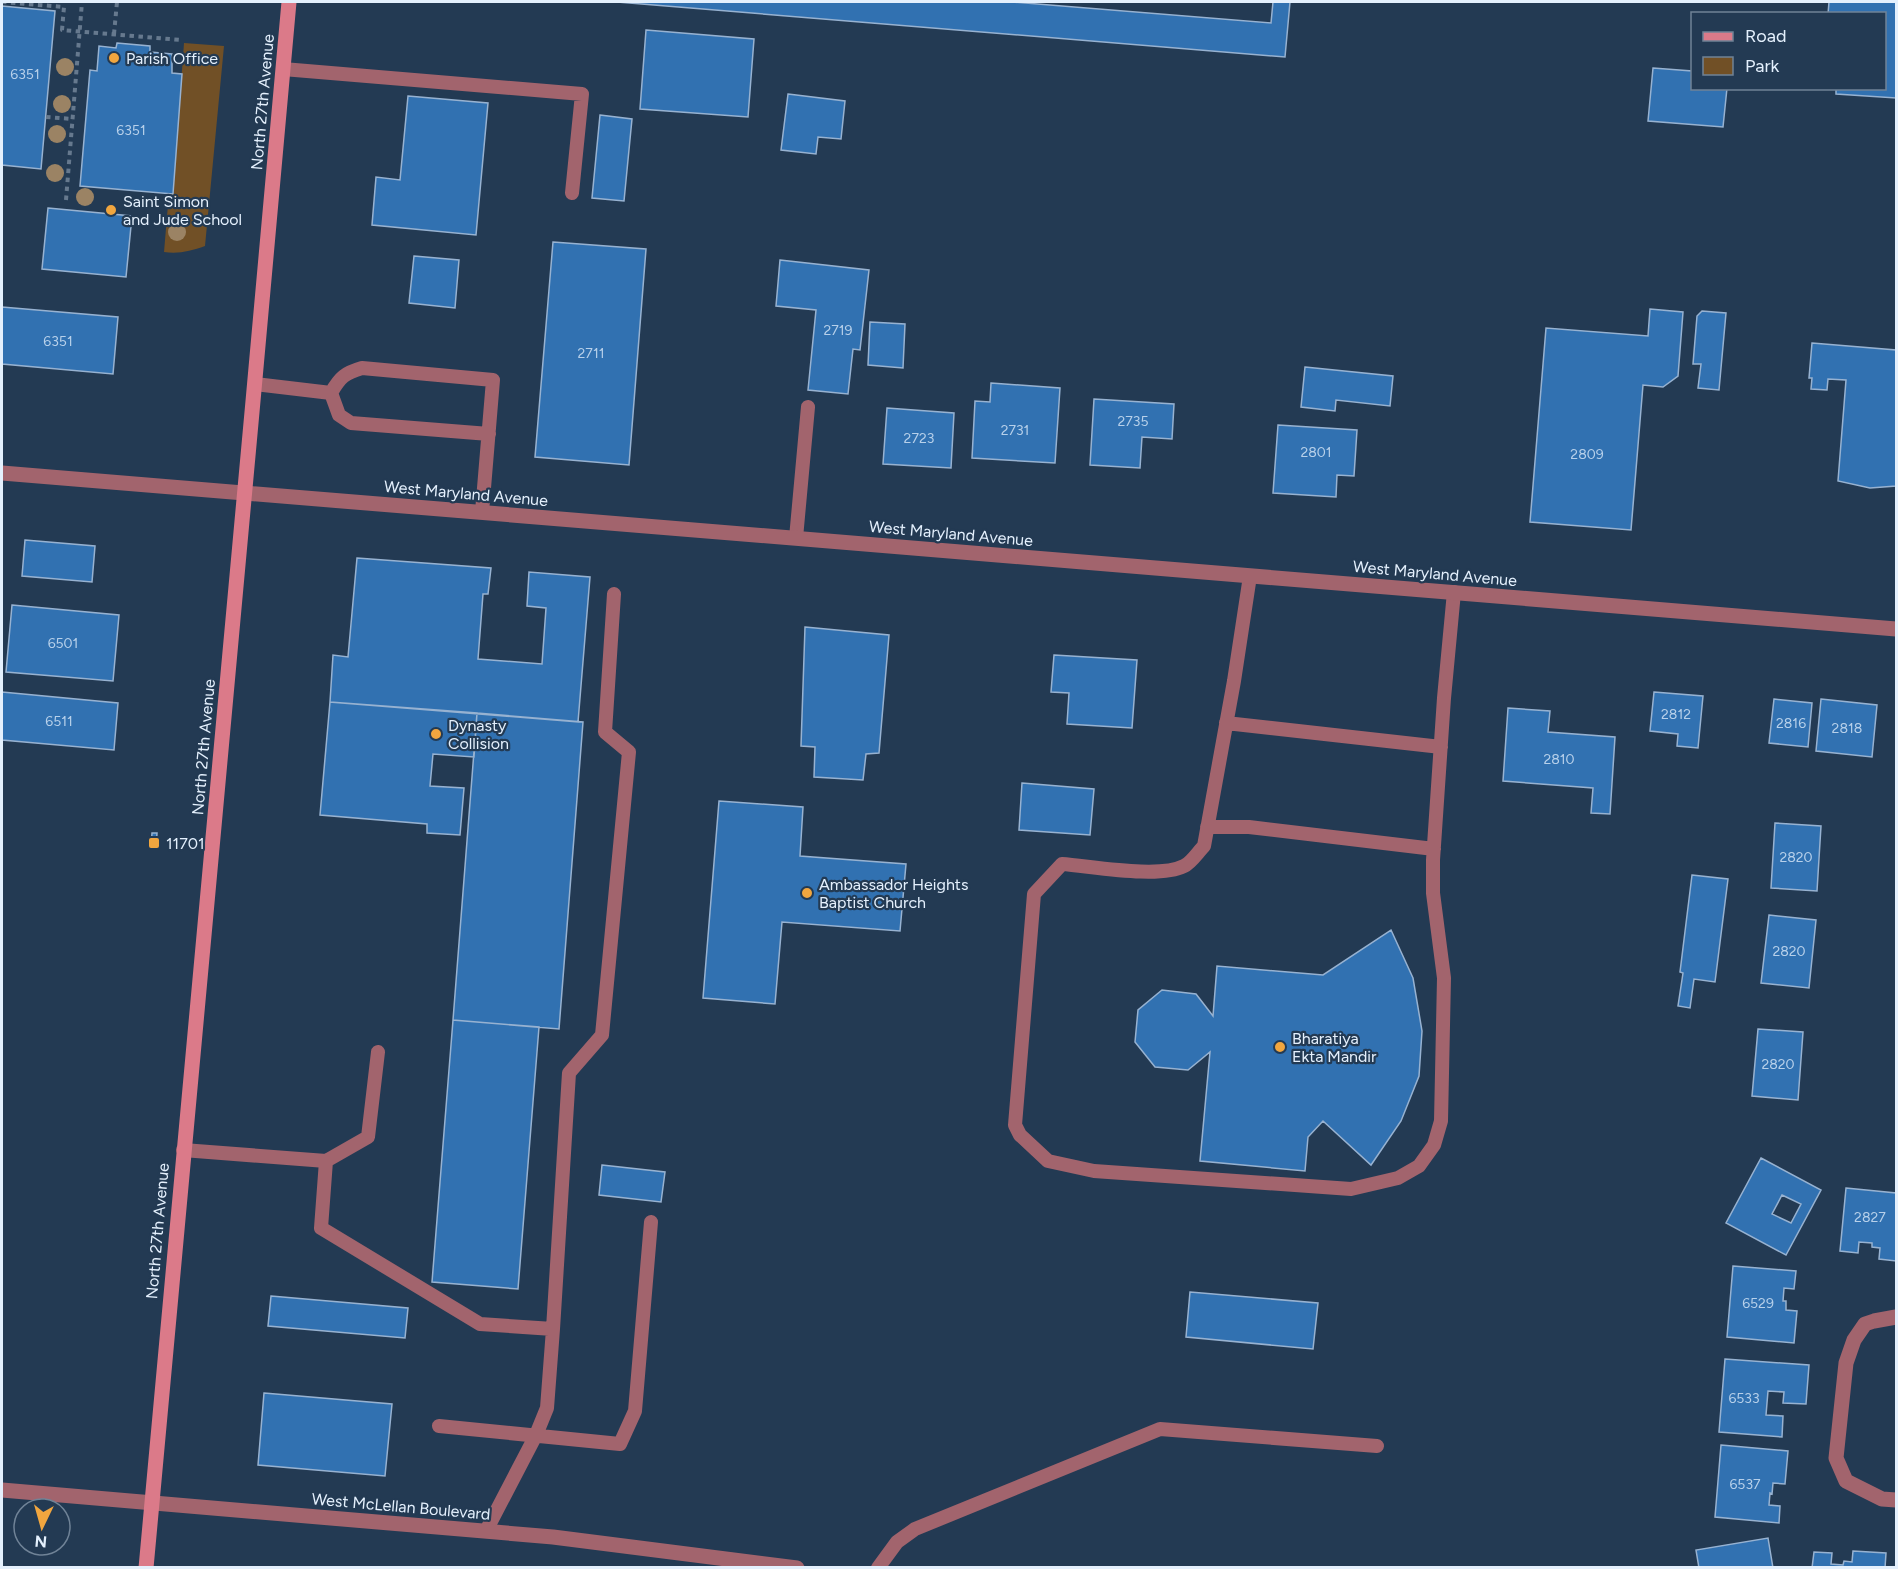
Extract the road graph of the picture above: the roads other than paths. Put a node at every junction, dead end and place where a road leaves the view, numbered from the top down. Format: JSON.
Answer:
{"nodes":[{"id":1,"x":289,"y":2,"type":"edge"},
{"id":2,"x":283,"y":69,"type":"junction"},
{"id":3,"x":572,"y":193,"type":"dead end"},
{"id":4,"x":255,"y":384,"type":"junction"},
{"id":5,"x":331,"y":393,"type":"junction"},
{"id":6,"x":808,"y":407,"type":"dead end"},
{"id":7,"x":489,"y":434,"type":"junction"},
{"id":8,"x":2,"y":473,"type":"edge"},
{"id":9,"x":245,"y":493,"type":"junction"},
{"id":10,"x":482,"y":512,"type":"junction"},
{"id":11,"x":796,"y":538,"type":"junction"},
{"id":12,"x":1250,"y":576,"type":"junction"},
{"id":13,"x":1454,"y":592,"type":"junction"},
{"id":14,"x":614,"y":594,"type":"dead end"},
{"id":15,"x":1896,"y":629,"type":"edge"},
{"id":16,"x":1226,"y":723,"type":"junction"},
{"id":17,"x":1441,"y":747,"type":"junction"},
{"id":18,"x":1208,"y":827,"type":"junction"},
{"id":19,"x":1434,"y":849,"type":"junction"},
{"id":20,"x":378,"y":1052,"type":"dead end"},
{"id":21,"x":183,"y":1150,"type":"junction"},
{"id":22,"x":326,"y":1161,"type":"junction"},
{"id":23,"x":651,"y":1222,"type":"dead end"},
{"id":24,"x":1896,"y":1317,"type":"edge"},
{"id":25,"x":553,"y":1329,"type":"junction"},
{"id":26,"x":438,"y":1426,"type":"dead end"},
{"id":27,"x":536,"y":1435,"type":"junction"},
{"id":28,"x":1377,"y":1446,"type":"dead end"},
{"id":29,"x":2,"y":1490,"type":"edge"},
{"id":30,"x":1896,"y":1500,"type":"edge"},
{"id":31,"x":152,"y":1502,"type":"junction"},
{"id":32,"x":486,"y":1531,"type":"junction"},
{"id":33,"x":146,"y":1568,"type":"edge"},
{"id":34,"x":797,"y":1568,"type":"edge"},
{"id":35,"x":878,"y":1568,"type":"edge"}],
"edges":[{"from":1,"to":2,"type":"main road","name":"North 27th Avenue"},
{"from":2,"to":3,"type":"lane"},
{"from":2,"to":4,"type":"main road","name":"North 27th Avenue"},
{"from":4,"to":5,"type":"lane"},
{"from":4,"to":9,"type":"main road","name":"North 27th Avenue"},
{"from":5,"to":7,"type":"lane"},
{"from":5,"to":7,"type":"lane"},
{"from":6,"to":11,"type":"lane"},
{"from":7,"to":10,"type":"lane"},
{"from":8,"to":9,"type":"street","name":"West Maryland Avenue"},
{"from":9,"to":10,"type":"street","name":"West Maryland Avenue"},
{"from":9,"to":21,"type":"main road","name":"North 27th Avenue"},
{"from":10,"to":11,"type":"street","name":"West Maryland Avenue"},
{"from":11,"to":12,"type":"street","name":"West Maryland Avenue"},
{"from":12,"to":13,"type":"street","name":"West Maryland Avenue"},
{"from":12,"to":16,"type":"lane"},
{"from":13,"to":15,"type":"street","name":"West Maryland Avenue"},
{"from":13,"to":17,"type":"lane"},
{"from":14,"to":25,"type":"lane"},
{"from":16,"to":17,"type":"lane"},
{"from":16,"to":18,"type":"lane"},
{"from":17,"to":19,"type":"lane"},
{"from":18,"to":19,"type":"lane"},
{"from":18,"to":19,"type":"lane"},
{"from":20,"to":22,"type":"lane"},
{"from":21,"to":22,"type":"lane"},
{"from":21,"to":31,"type":"main road","name":"North 27th Avenue"},
{"from":22,"to":25,"type":"lane"},
{"from":23,"to":27,"type":"lane"},
{"from":24,"to":30,"type":"street"},
{"from":25,"to":27,"type":"lane"},
{"from":26,"to":27,"type":"lane"},
{"from":27,"to":32,"type":"lane"},
{"from":28,"to":35,"type":"lane"},
{"from":29,"to":31,"type":"street","name":"West McLellan Boulevard"},
{"from":31,"to":32,"type":"street","name":"West McLellan Boulevard"},
{"from":31,"to":33,"type":"main road","name":"North 27th Avenue"},
{"from":32,"to":34,"type":"street","name":"West McLellan Boulevard"}]}
